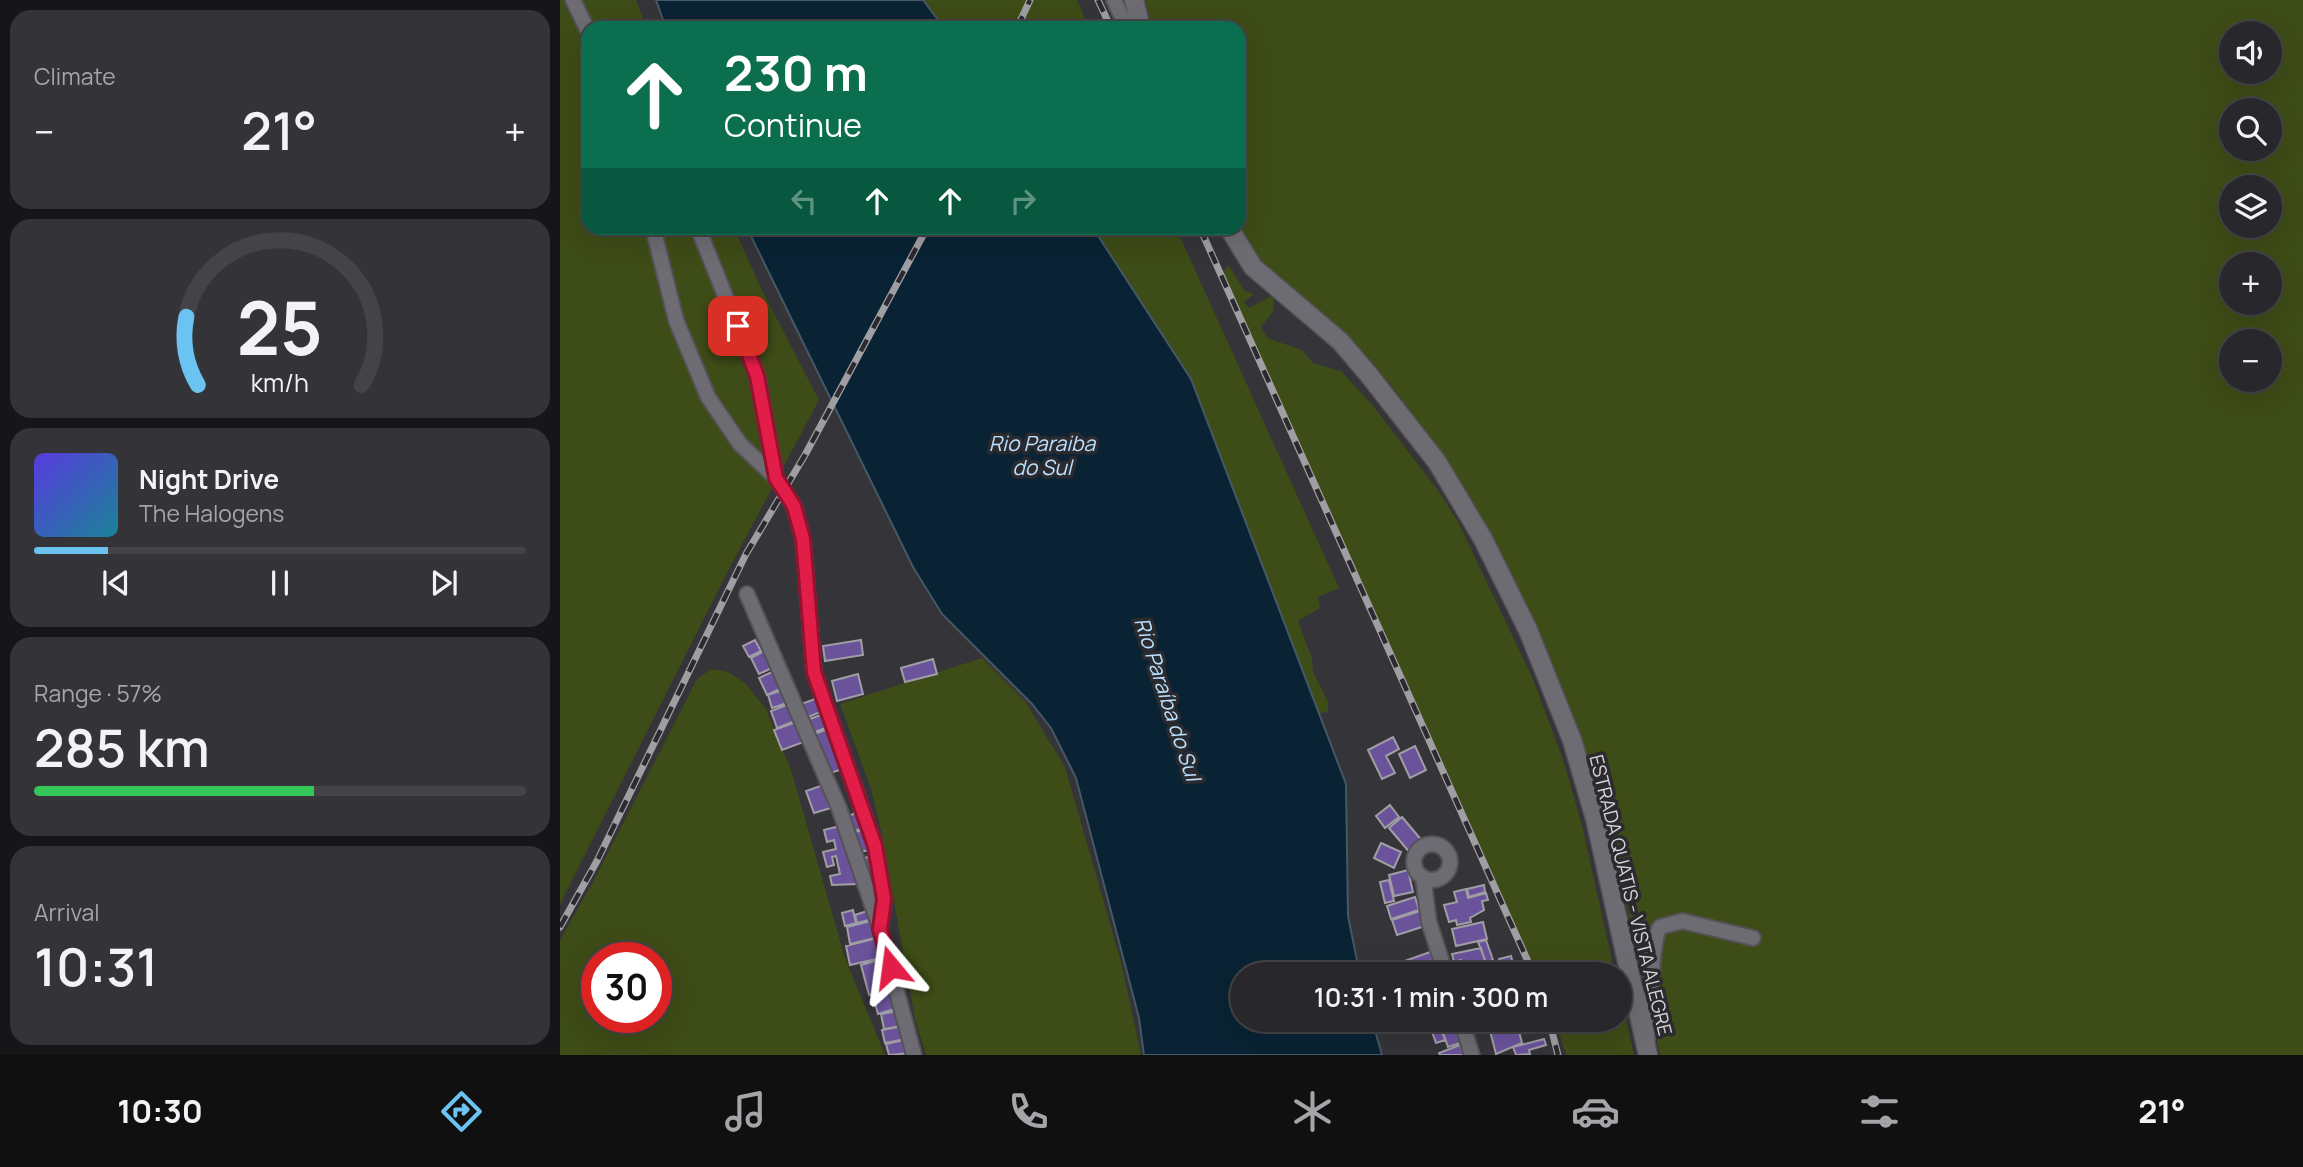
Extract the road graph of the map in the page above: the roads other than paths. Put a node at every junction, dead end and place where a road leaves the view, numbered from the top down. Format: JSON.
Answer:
{"nodes":[{"id":1,"x":573,"y":0,"type":"edge"},
{"id":2,"x":1114,"y":0,"type":"edge"},
{"id":3,"x":1134,"y":0,"type":"edge"},
{"id":4,"x":583,"y":21,"type":"edge"},
{"id":5,"x":1124,"y":21,"type":"edge"},
{"id":6,"x":1139,"y":21,"type":"edge"},
{"id":7,"x":655,"y":235,"type":"edge"},
{"id":8,"x":701,"y":235,"type":"edge"},
{"id":9,"x":1233,"y":235,"type":"edge"},
{"id":10,"x":776,"y":478,"type":"junction"},
{"id":11,"x":747,"y":594,"type":"dead end"},
{"id":12,"x":1423,"y":877,"type":"dead end"},
{"id":13,"x":880,"y":929,"type":"junction"},
{"id":14,"x":1753,"y":938,"type":"dead end"},
{"id":15,"x":1442,"y":962,"type":"edge"},
{"id":16,"x":1465,"y":1032,"type":"edge"},
{"id":17,"x":1647,"y":1050,"type":"edge"},
{"id":18,"x":915,"y":1055,"type":"edge"},
{"id":19,"x":1472,"y":1055,"type":"edge"}],
"edges":[{"from":1,"to":4,"type":"street"},
{"from":2,"to":5,"type":"street"},
{"from":3,"to":6,"type":"street"},
{"from":7,"to":10,"type":"street"},
{"from":8,"to":10,"type":"street"},
{"from":9,"to":17,"type":"street","name":"ESTRADA QUATIS - VISTA ALEGRE"},
{"from":10,"to":13,"type":"street"},
{"from":11,"to":13,"type":"street"},
{"from":12,"to":15,"type":"street"},
{"from":13,"to":18,"type":"street"},
{"from":14,"to":17,"type":"street"},
{"from":16,"to":19,"type":"street"}]}
